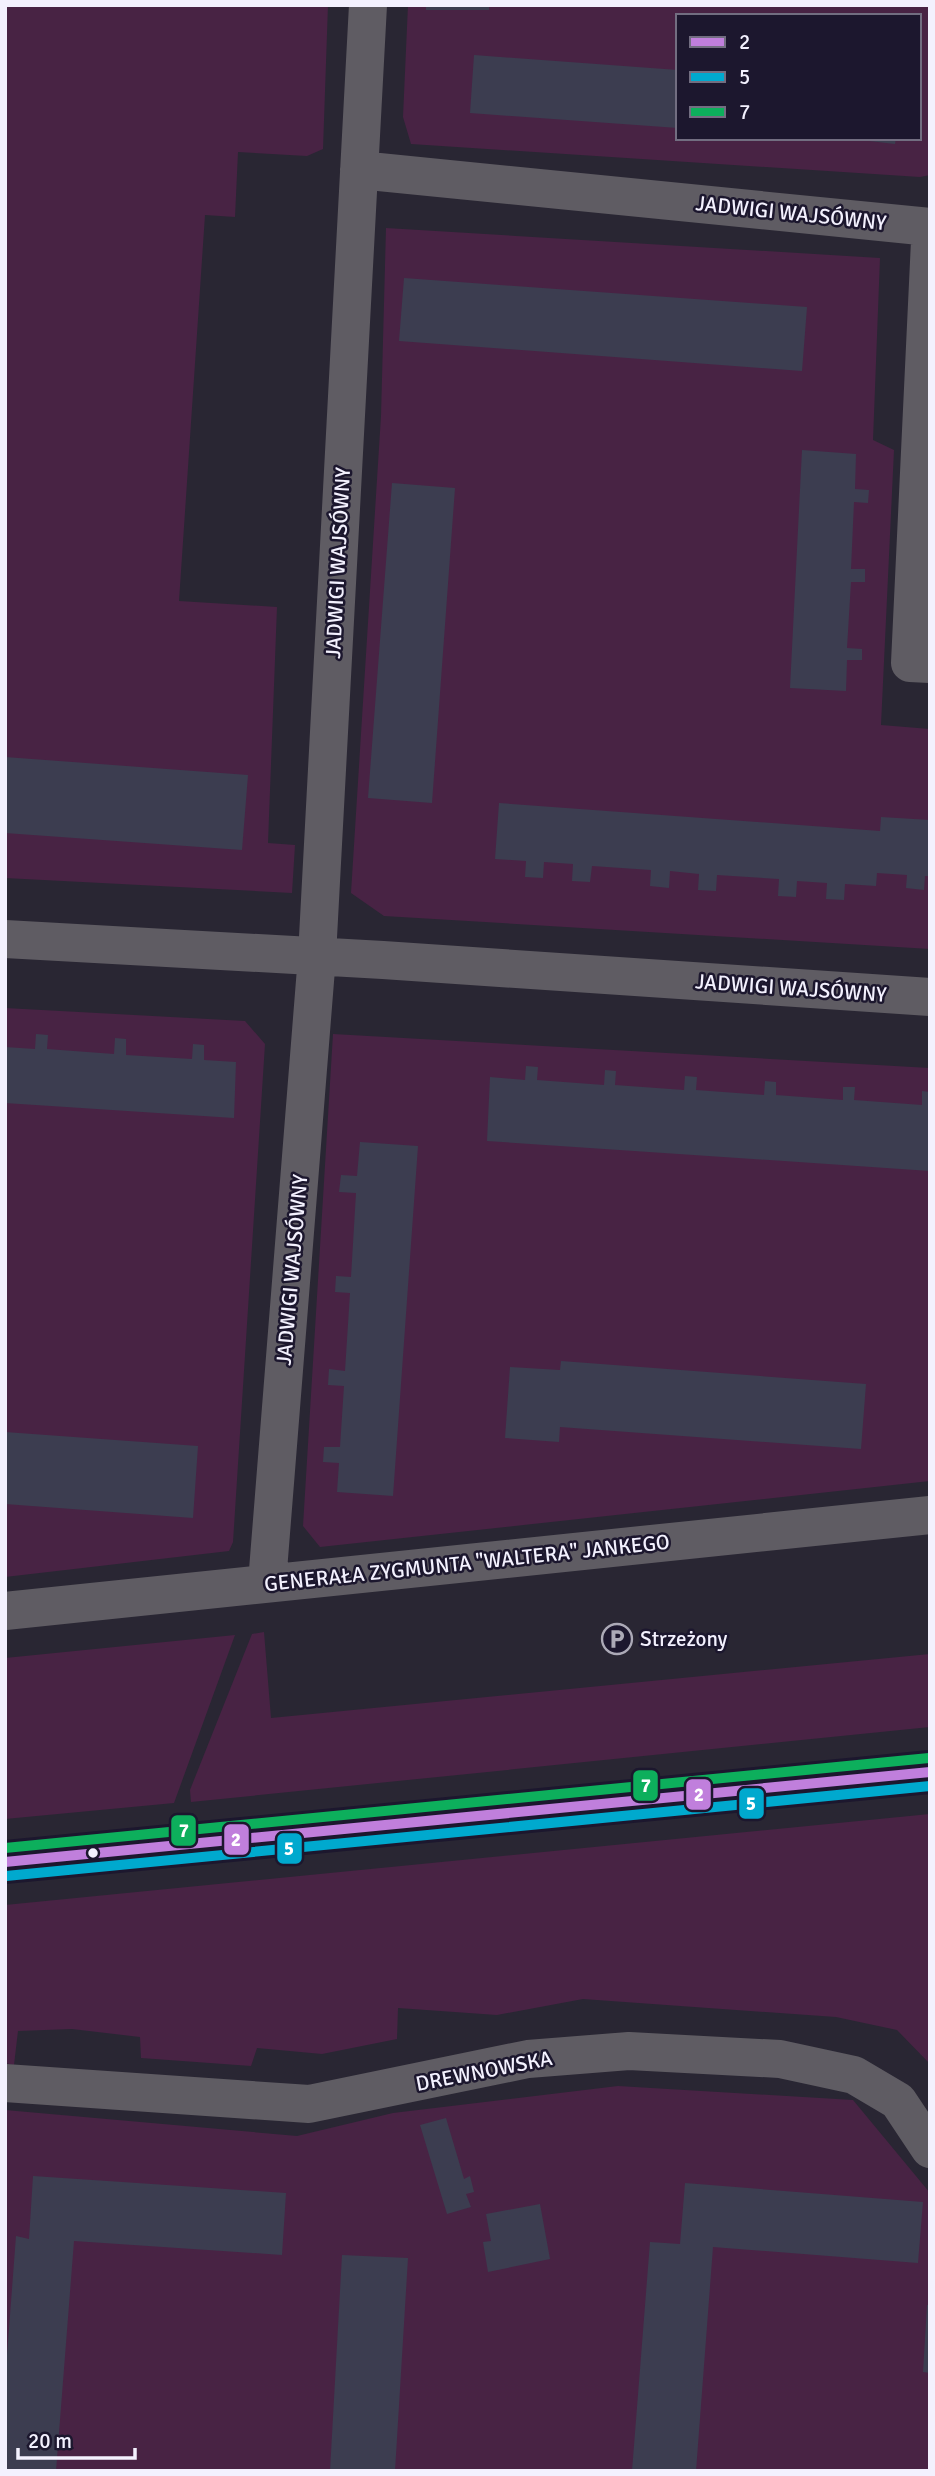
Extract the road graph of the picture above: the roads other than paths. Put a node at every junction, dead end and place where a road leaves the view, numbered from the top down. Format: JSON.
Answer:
{"nodes":[{"id":1,"x":368,"y":5,"type":"edge"},
{"id":2,"x":359,"y":170,"type":"junction"},
{"id":3,"x":930,"y":226,"type":"edge"},
{"id":4,"x":930,"y":241,"type":"edge"},
{"id":5,"x":930,"y":664,"type":"edge"},
{"id":6,"x":5,"y":939,"type":"edge"},
{"id":7,"x":317,"y":956,"type":"junction"},
{"id":8,"x":930,"y":997,"type":"edge"},
{"id":9,"x":930,"y":1515,"type":"edge"},
{"id":10,"x":267,"y":1584,"type":"junction"},
{"id":11,"x":5,"y":1611,"type":"edge"},
{"id":12,"x":930,"y":1772,"type":"edge"},
{"id":13,"x":5,"y":1862,"type":"edge"},
{"id":14,"x":5,"y":2082,"type":"edge"},
{"id":15,"x":930,"y":2148,"type":"edge"}],
"edges":[{"from":1,"to":2,"type":"street","name":"JADWIGI WAJSÓWNY"},
{"from":2,"to":3,"type":"street","name":"JADWIGI WAJSÓWNY"},
{"from":2,"to":7,"type":"street","name":"JADWIGI WAJSÓWNY"},
{"from":4,"to":5,"type":"street"},
{"from":6,"to":7,"type":"street","name":"JADWIGI WAJSÓWNY"},
{"from":7,"to":8,"type":"street","name":"JADWIGI WAJSÓWNY"},
{"from":7,"to":10,"type":"street","name":"JADWIGI WAJSÓWNY"},
{"from":9,"to":10,"type":"street","name":"GENERAŁA ZYGMUNTA \"WALTERA\" JANKEGO"},
{"from":10,"to":11,"type":"street","name":"GENERAŁA ZYGMUNTA \"WALTERA\" JANKEGO"},
{"from":12,"to":13,"type":"street"},
{"from":14,"to":15,"type":"street","name":"DREWNOWSKA"}]}
